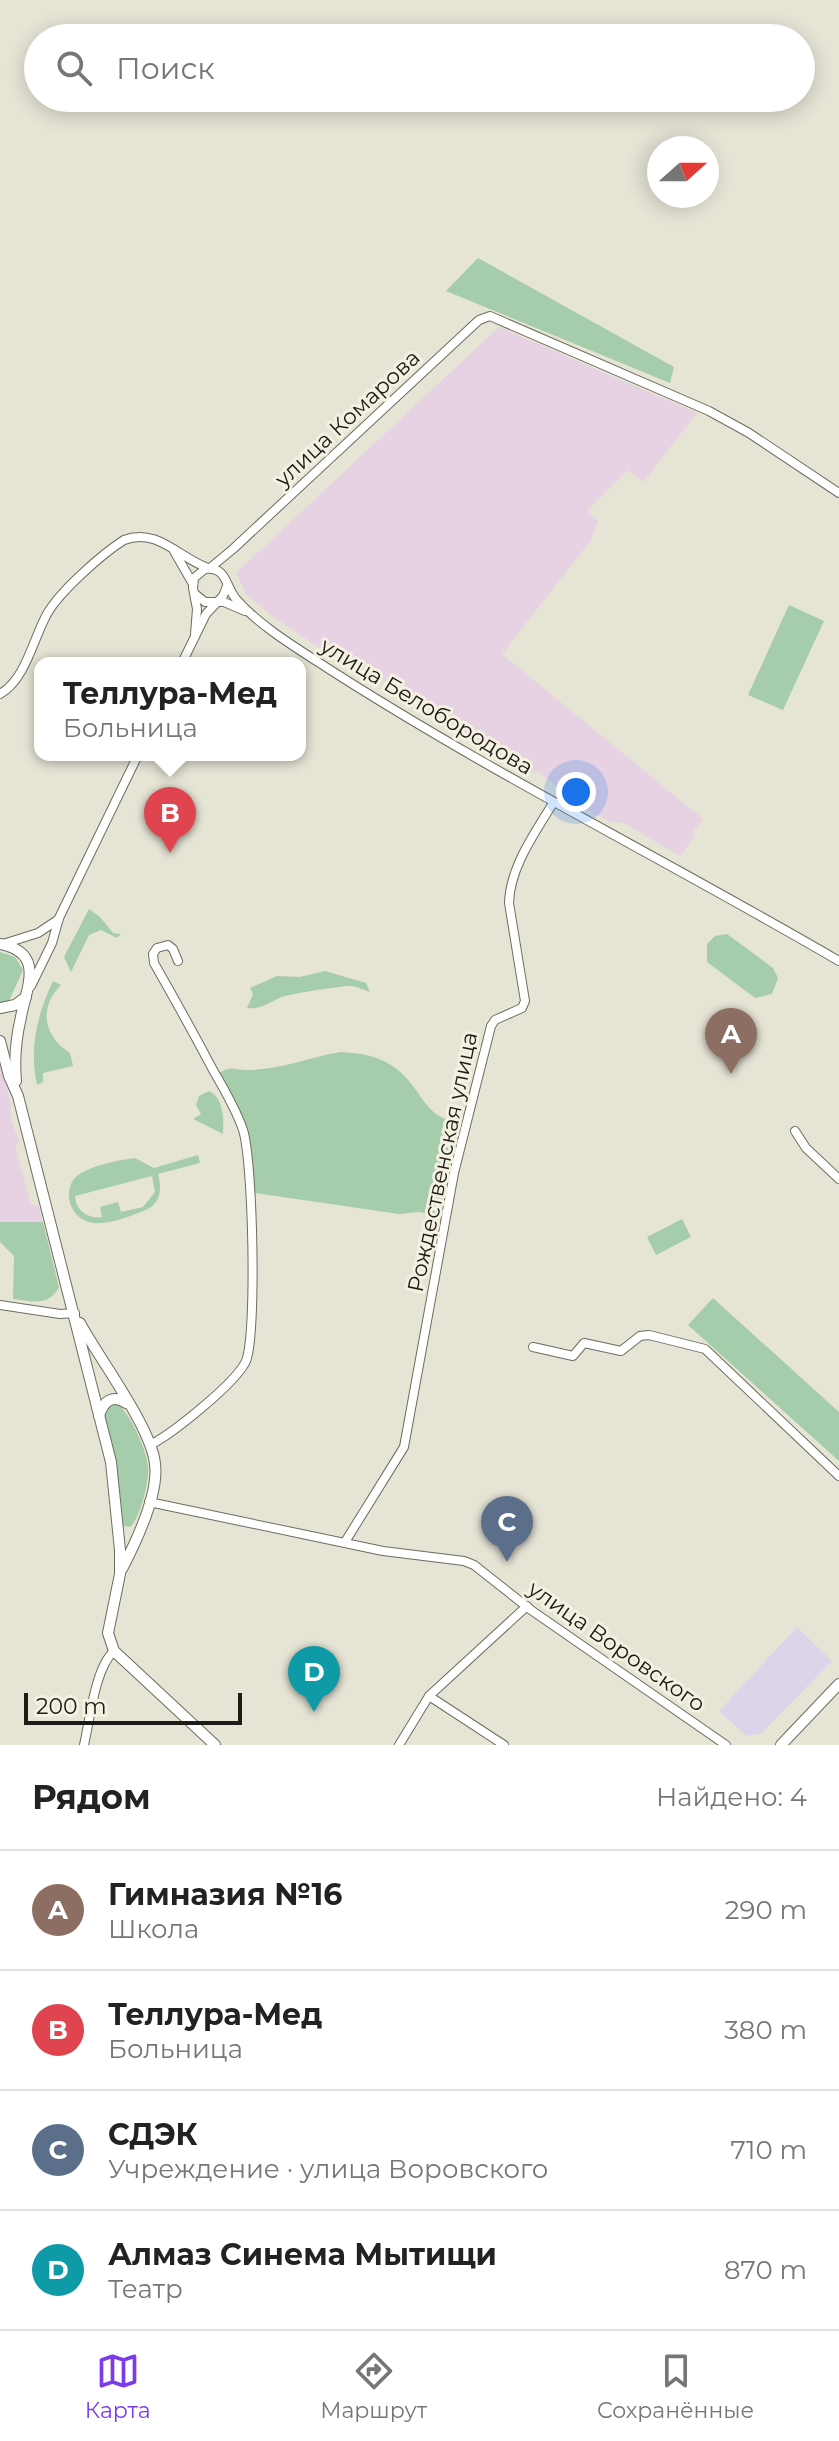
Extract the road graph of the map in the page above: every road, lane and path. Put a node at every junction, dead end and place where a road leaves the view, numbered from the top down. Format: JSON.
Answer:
{"nodes":[{"id":1,"x":839,"y":493,"type":"edge"},
{"id":2,"x":171,"y":547,"type":"junction"},
{"id":3,"x":233,"y":549,"type":"junction"},
{"id":4,"x":209,"y":568,"type":"junction"},
{"id":5,"x":226,"y":580,"type":"junction"},
{"id":6,"x":194,"y":590,"type":"junction"},
{"id":7,"x":216,"y":601,"type":"junction"},
{"id":8,"x":252,"y":615,"type":"junction"},
{"id":9,"x":195,"y":634,"type":"junction"},
{"id":10,"x":185,"y":657,"type":"edge"},
{"id":11,"x":0,"y":694,"type":"edge"},
{"id":12,"x":135,"y":761,"type":"edge"},
{"id":13,"x":553,"y":803,"type":"junction"},
{"id":14,"x":59,"y":918,"type":"junction"},
{"id":15,"x":2,"y":944,"type":"edge"},
{"id":16,"x":178,"y":961,"type":"dead end"},
{"id":17,"x":839,"y":961,"type":"edge"},
{"id":18,"x":28,"y":992,"type":"junction"},
{"id":19,"x":0,"y":1008,"type":"edge"},
{"id":20,"x":0,"y":1041,"type":"edge"},
{"id":21,"x":18,"y":1095,"type":"junction"},
{"id":22,"x":795,"y":1131,"type":"dead end"},
{"id":23,"x":839,"y":1179,"type":"edge"},
{"id":24,"x":0,"y":1305,"type":"edge"},
{"id":25,"x":75,"y":1313,"type":"junction"},
{"id":26,"x":533,"y":1347,"type":"dead end"},
{"id":27,"x":128,"y":1404,"type":"junction"},
{"id":28,"x":99,"y":1416,"type":"junction"},
{"id":29,"x":150,"y":1445,"type":"junction"},
{"id":30,"x":839,"y":1476,"type":"edge"},
{"id":31,"x":149,"y":1502,"type":"junction"},
{"id":32,"x":142,"y":1523,"type":"junction"},
{"id":33,"x":119,"y":1525,"type":"junction"},
{"id":34,"x":345,"y":1542,"type":"junction"},
{"id":35,"x":120,"y":1574,"type":"junction"},
{"id":36,"x":527,"y":1606,"type":"junction"},
{"id":37,"x":114,"y":1651,"type":"junction"},
{"id":38,"x":839,"y":1684,"type":"edge"},
{"id":39,"x":429,"y":1696,"type":"junction"},
{"id":40,"x":84,"y":1745,"type":"edge"},
{"id":41,"x":215,"y":1745,"type":"edge"},
{"id":42,"x":399,"y":1745,"type":"edge"},
{"id":43,"x":504,"y":1745,"type":"edge"},
{"id":44,"x":726,"y":1745,"type":"edge"},
{"id":45,"x":781,"y":1745,"type":"edge"}],
"edges":[{"from":1,"to":3,"type":"street","name":"улица Комарова"},
{"from":2,"to":4,"type":"street"},
{"from":2,"to":6,"type":"street"},
{"from":2,"to":11,"type":"street"},
{"from":3,"to":4,"type":"street","name":"улица Комарова"},
{"from":3,"to":5,"type":"street"},
{"from":4,"to":5,"type":"street"},
{"from":4,"to":6,"type":"street"},
{"from":5,"to":7,"type":"street"},
{"from":5,"to":8,"type":"street","name":"улица Белобородова"},
{"from":6,"to":7,"type":"street"},
{"from":6,"to":9,"type":"street"},
{"from":7,"to":8,"type":"street","name":"улица Белобородова"},
{"from":7,"to":9,"type":"street"},
{"from":8,"to":13,"type":"street","name":"улица Белобородова"},
{"from":9,"to":10,"type":"street"},
{"from":12,"to":14,"type":"street"},
{"from":13,"to":17,"type":"street","name":"улица Белобородова"},
{"from":13,"to":34,"type":"street","name":"Рождественская улица"},
{"from":14,"to":15,"type":"street"},
{"from":14,"to":18,"type":"street"},
{"from":15,"to":18,"type":"main road"},
{"from":16,"to":29,"type":"street"},
{"from":18,"to":19,"type":"main road"},
{"from":18,"to":21,"type":"main road"},
{"from":20,"to":21,"type":"main road"},
{"from":21,"to":25,"type":"main road"},
{"from":22,"to":23,"type":"street"},
{"from":24,"to":25,"type":"street"},
{"from":25,"to":27,"type":"main road"},
{"from":25,"to":28,"type":"main road"},
{"from":26,"to":30,"type":"street"},
{"from":27,"to":28,"type":"main road"},
{"from":27,"to":29,"type":"main road"},
{"from":28,"to":33,"type":"main road"},
{"from":29,"to":31,"type":"main road"},
{"from":31,"to":32,"type":"main road"},
{"from":31,"to":34,"type":"street","name":"улица Воровского"},
{"from":32,"to":33,"type":"main road"},
{"from":32,"to":35,"type":"main road"},
{"from":33,"to":35,"type":"main road"},
{"from":34,"to":36,"type":"street","name":"улица Воровского"},
{"from":35,"to":37,"type":"main road"},
{"from":36,"to":39,"type":"street"},
{"from":36,"to":44,"type":"street","name":"улица Воровского"},
{"from":37,"to":40,"type":"street"},
{"from":37,"to":41,"type":"main road"},
{"from":38,"to":45,"type":"main road"},
{"from":39,"to":42,"type":"street"},
{"from":39,"to":43,"type":"street"}]}
